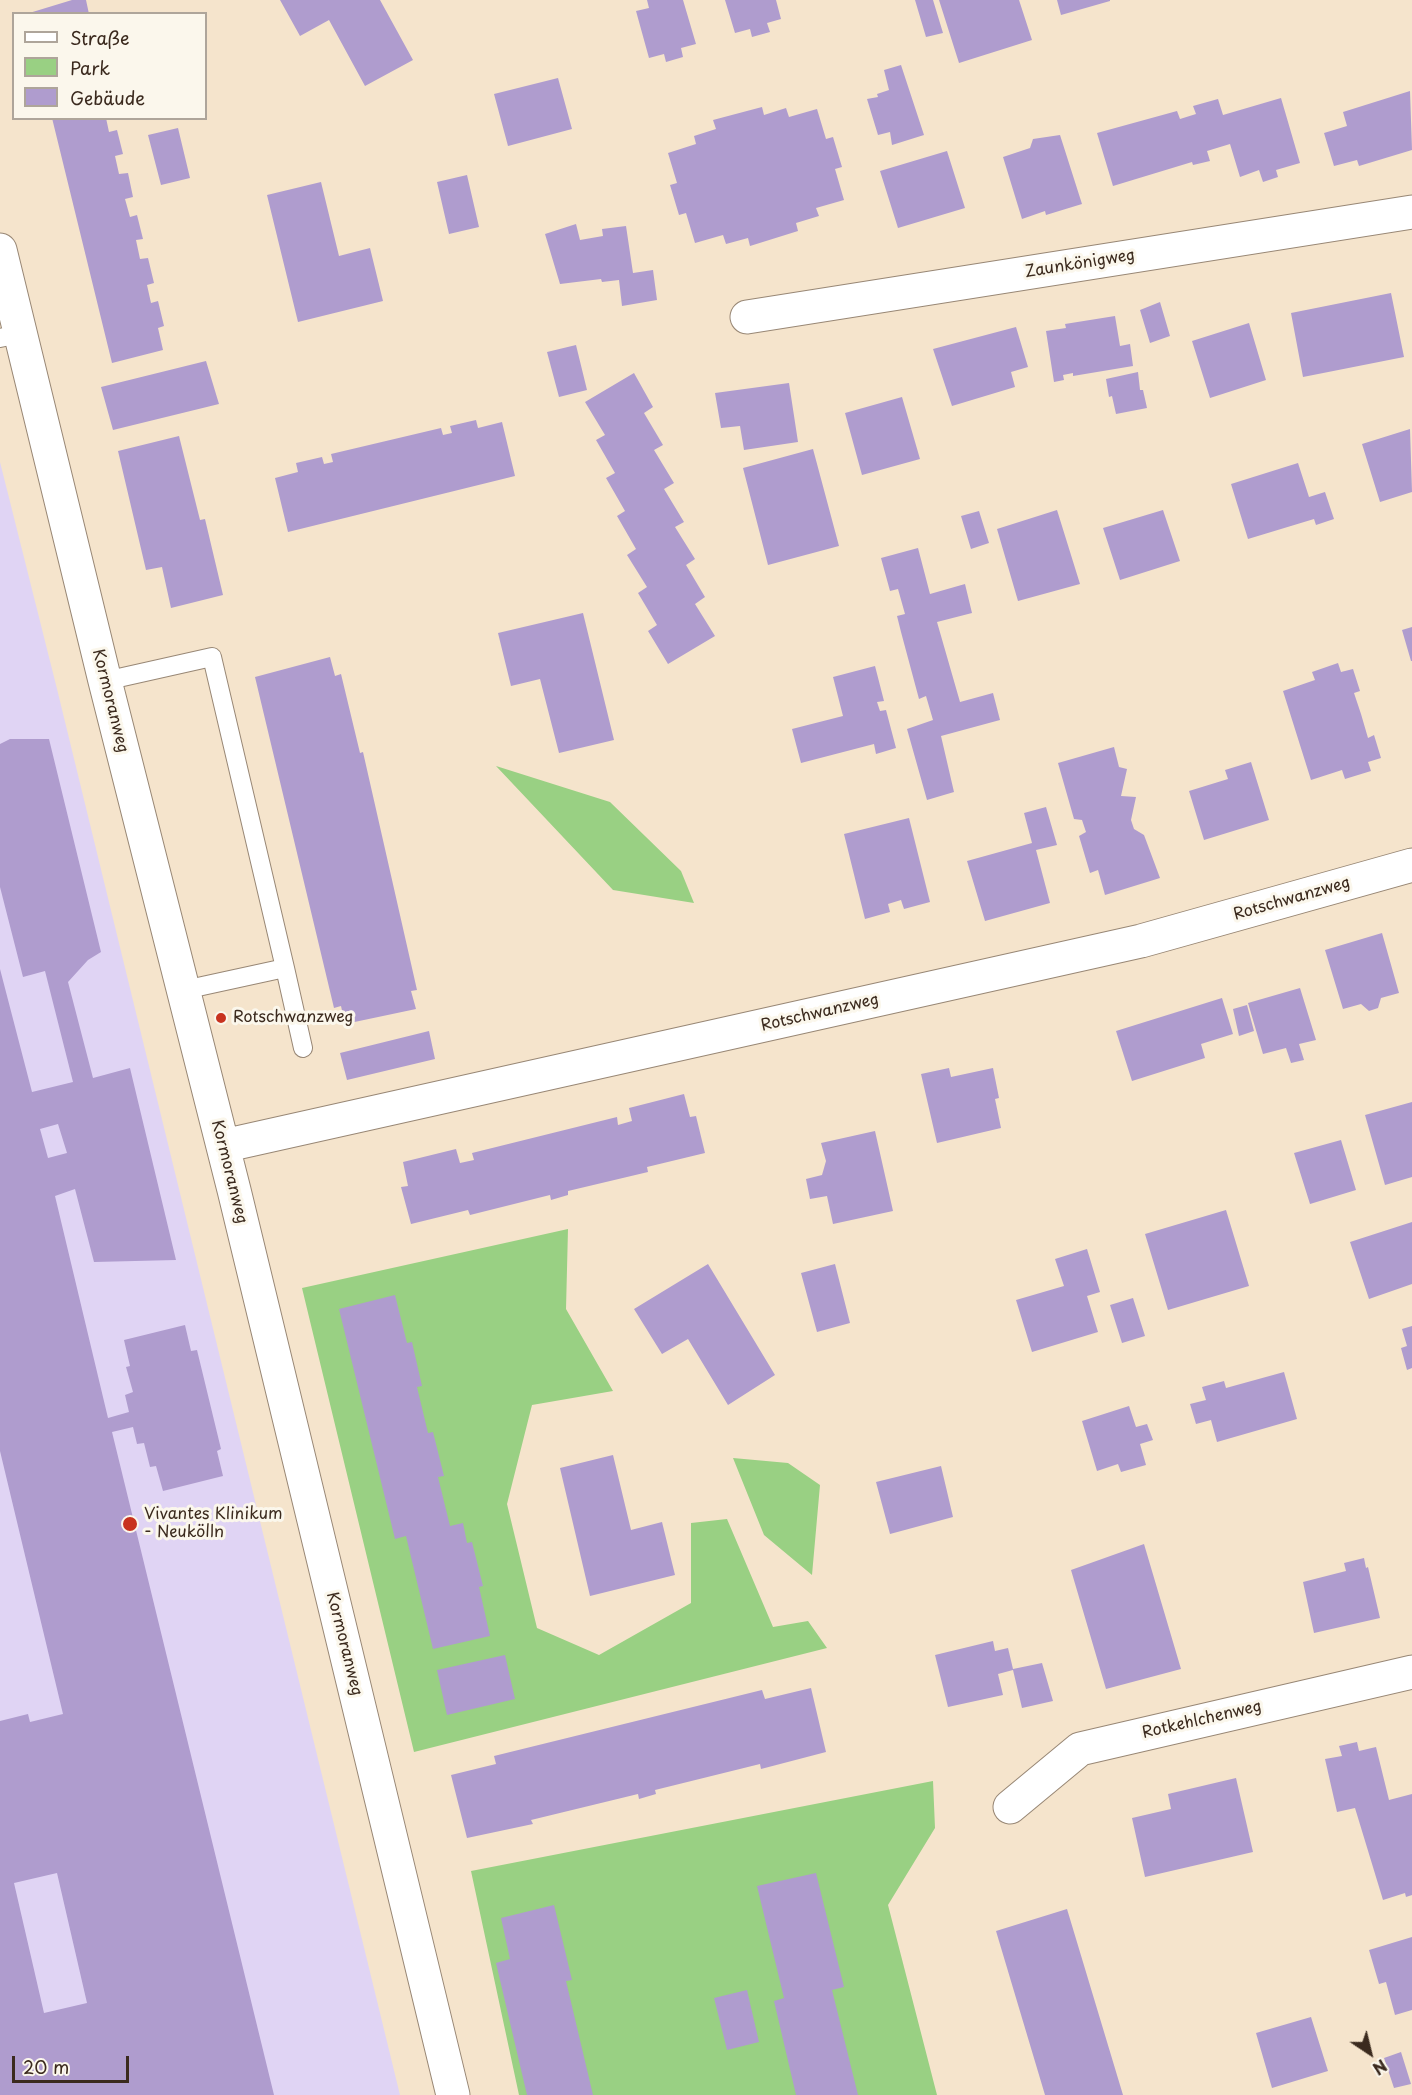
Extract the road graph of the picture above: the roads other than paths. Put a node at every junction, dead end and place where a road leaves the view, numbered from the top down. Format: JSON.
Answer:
{"nodes":[{"id":1,"x":1412,"y":212,"type":"edge"},
{"id":2,"x":0,"y":250,"type":"edge"},
{"id":3,"x":5,"y":290,"type":"edge"},
{"id":4,"x":747,"y":317,"type":"dead end"},
{"id":5,"x":10,"y":336,"type":"edge"},
{"id":6,"x":105,"y":681,"type":"junction"},
{"id":7,"x":1412,"y":865,"type":"edge"},
{"id":8,"x":285,"y":968,"type":"junction"},
{"id":9,"x":184,"y":990,"type":"junction"},
{"id":10,"x":303,"y":1048,"type":"dead end"},
{"id":11,"x":223,"y":1146,"type":"junction"},
{"id":12,"x":1412,"y":1672,"type":"edge"},
{"id":13,"x":1010,"y":1807,"type":"dead end"},
{"id":14,"x":453,"y":2095,"type":"edge"}],
"edges":[{"from":1,"to":4,"type":"street","name":"Zaunkönigweg"},
{"from":2,"to":3,"type":"street","name":"Kormoranweg"},
{"from":3,"to":5,"type":"street","name":"Kormoranweg"},
{"from":5,"to":6,"type":"street","name":"Kormoranweg"},
{"from":6,"to":8,"type":"lane"},
{"from":6,"to":9,"type":"street","name":"Kormoranweg"},
{"from":7,"to":11,"type":"street","name":"Rotschwanzweg"},
{"from":8,"to":9,"type":"lane"},
{"from":8,"to":10,"type":"lane"},
{"from":9,"to":11,"type":"street","name":"Kormoranweg"},
{"from":11,"to":14,"type":"street","name":"Kormoranweg"},
{"from":12,"to":13,"type":"street","name":"Rotkehlchenweg"}]}
